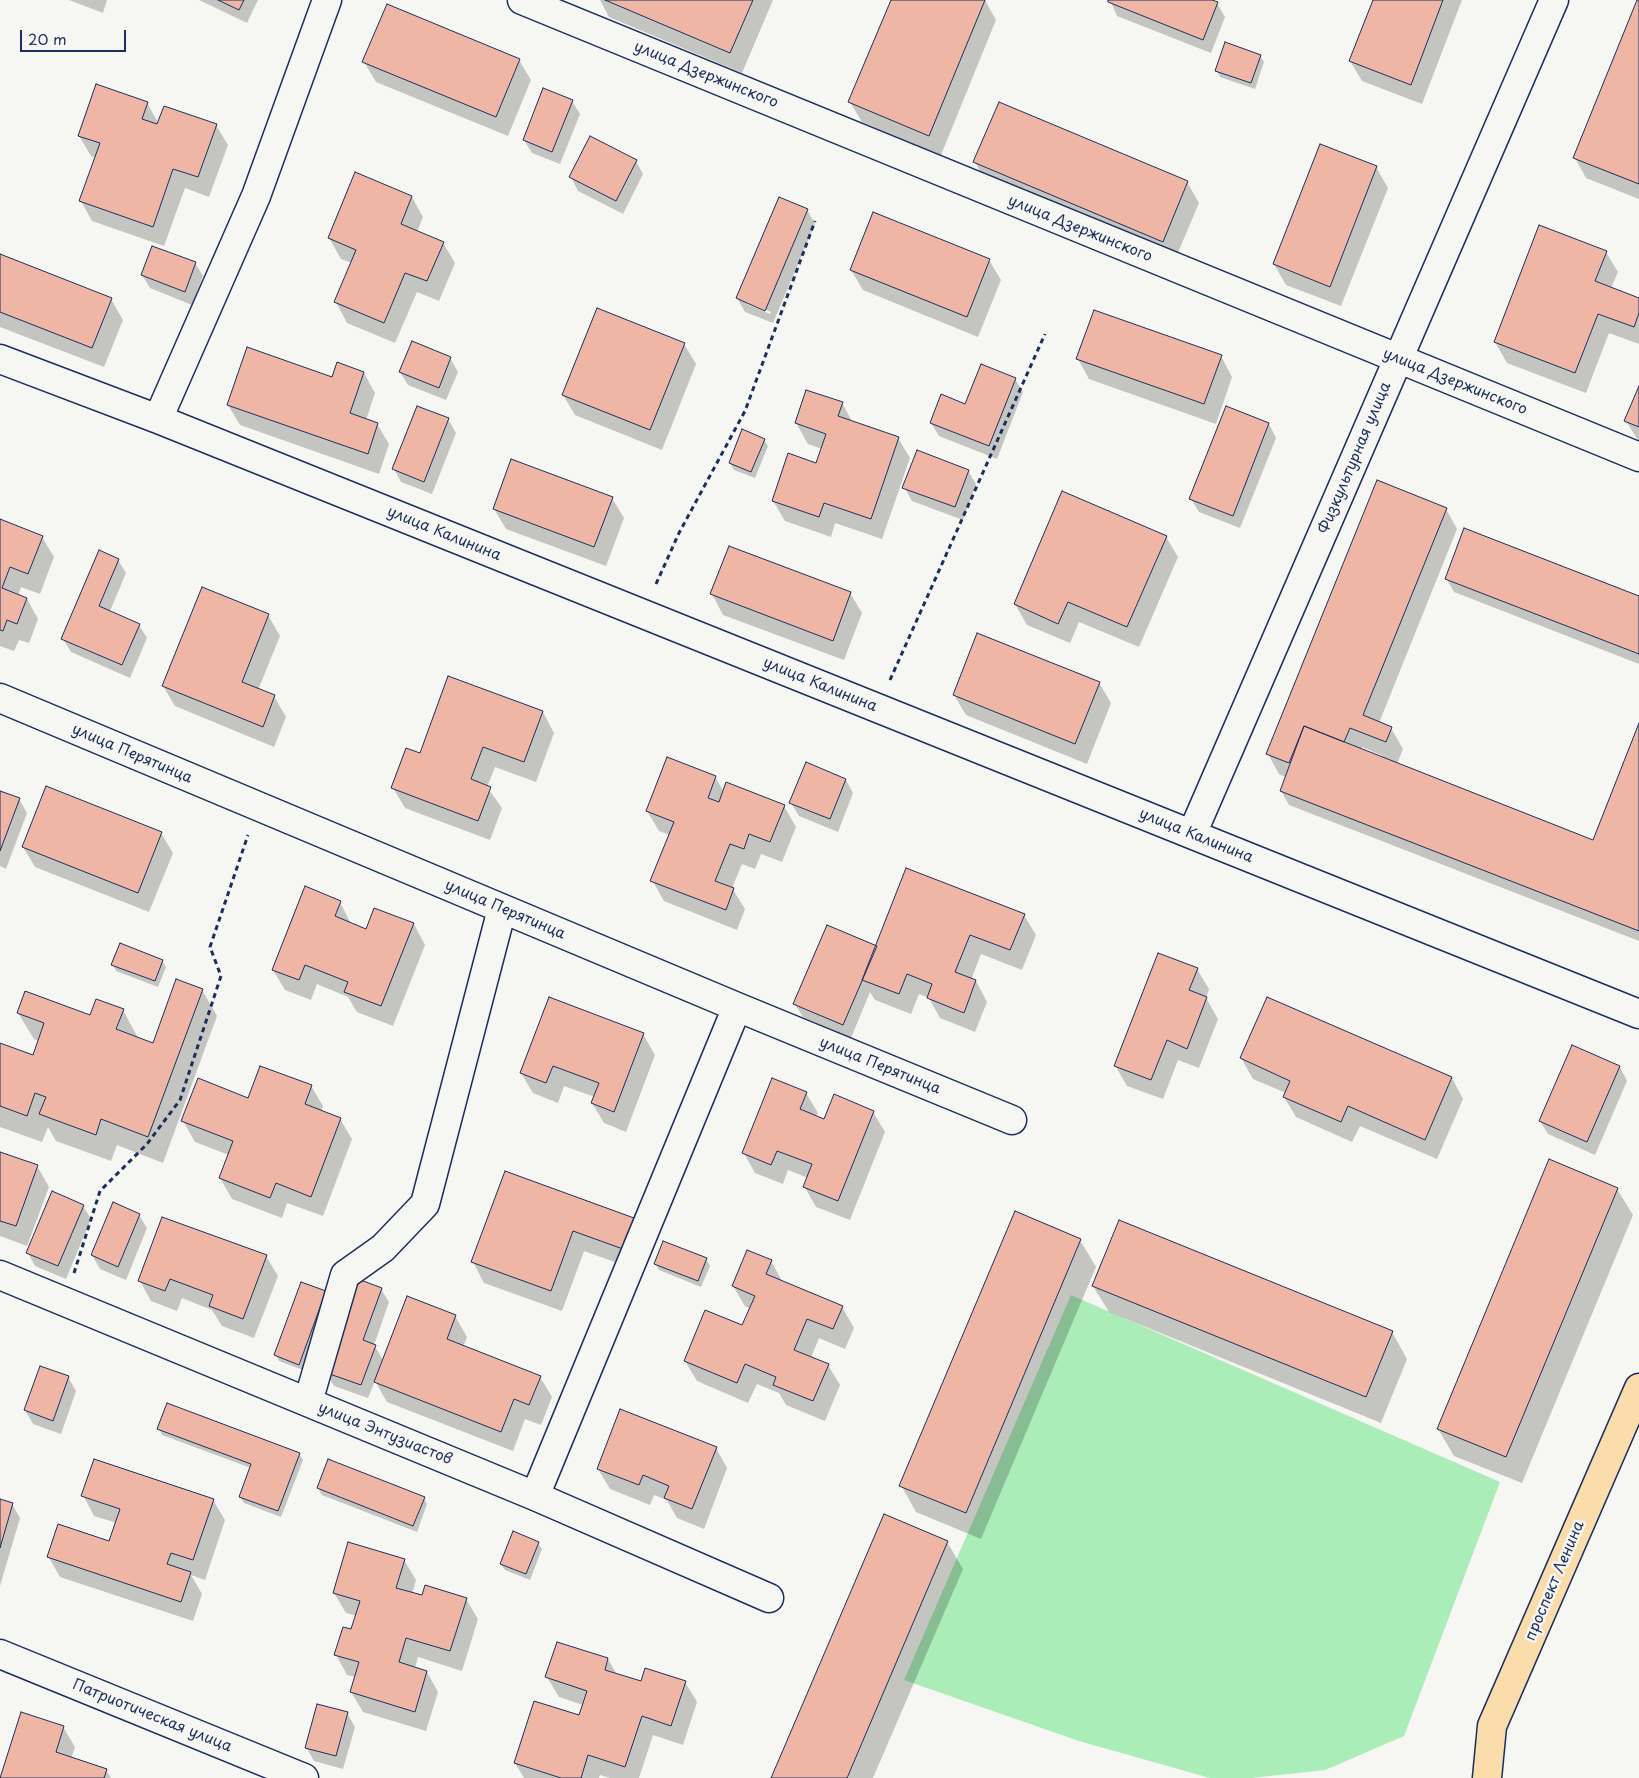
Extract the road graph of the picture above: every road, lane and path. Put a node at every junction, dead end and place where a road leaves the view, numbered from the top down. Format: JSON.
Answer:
{"nodes":[{"id":1,"x":328,"y":0,"type":"edge"},
{"id":2,"x":522,"y":0,"type":"edge"},
{"id":3,"x":1554,"y":0,"type":"edge"},
{"id":4,"x":815,"y":221,"type":"dead end"},
{"id":5,"x":1044,"y":334,"type":"dead end"},
{"id":6,"x":0,"y":359,"type":"edge"},
{"id":7,"x":1398,"y":360,"type":"junction"},
{"id":8,"x":158,"y":419,"type":"junction"},
{"id":9,"x":1639,"y":457,"type":"edge"},
{"id":10,"x":642,"y":614,"type":"junction"},
{"id":11,"x":0,"y":698,"type":"edge"},
{"id":12,"x":877,"y":708,"type":"junction"},
{"id":13,"x":258,"y":806,"type":"junction"},
{"id":14,"x":1192,"y":834,"type":"junction"},
{"id":15,"x":502,"y":909,"type":"junction"},
{"id":16,"x":737,"y":1007,"type":"junction"},
{"id":17,"x":1639,"y":1014,"type":"edge"},
{"id":18,"x":1012,"y":1120,"type":"dead end"},
{"id":19,"x":0,"y":1275,"type":"edge"},
{"id":20,"x":65,"y":1302,"type":"junction"},
{"id":21,"x":1639,"y":1388,"type":"edge"},
{"id":22,"x":308,"y":1402,"type":"junction"},
{"id":23,"x":535,"y":1496,"type":"junction"},
{"id":24,"x":769,"y":1598,"type":"dead end"},
{"id":25,"x":0,"y":1654,"type":"edge"},
{"id":26,"x":304,"y":1778,"type":"edge"},
{"id":27,"x":1487,"y":1778,"type":"edge"}],
"edges":[{"from":1,"to":8,"type":"street"},
{"from":2,"to":7,"type":"street","name":"улица Дзержинского"},
{"from":3,"to":7,"type":"street","name":"Физкультурная улица"},
{"from":4,"to":10,"type":"path"},
{"from":5,"to":12,"type":"path"},
{"from":6,"to":8,"type":"street","name":"улица Калинина"},
{"from":7,"to":9,"type":"street","name":"улица Дзержинского"},
{"from":7,"to":14,"type":"street","name":"Физкультурная улица"},
{"from":8,"to":10,"type":"street","name":"улица Калинина"},
{"from":10,"to":12,"type":"street","name":"улица Калинина"},
{"from":11,"to":13,"type":"street","name":"улица Перятинца"},
{"from":12,"to":14,"type":"street","name":"улица Калинина"},
{"from":13,"to":15,"type":"street","name":"улица Перятинца"},
{"from":13,"to":20,"type":"path"},
{"from":14,"to":17,"type":"street","name":"улица Калинина"},
{"from":15,"to":16,"type":"street","name":"улица Перятинца"},
{"from":15,"to":22,"type":"street"},
{"from":16,"to":18,"type":"street","name":"улица Перятинца"},
{"from":16,"to":23,"type":"street"},
{"from":19,"to":20,"type":"street","name":"улица Энтузиастов"},
{"from":20,"to":22,"type":"street","name":"улица Энтузиастов"},
{"from":21,"to":27,"type":"main road","name":"проспект Ленина"},
{"from":22,"to":23,"type":"street","name":"улица Энтузиастов"},
{"from":23,"to":24,"type":"street","name":"улица Энтузиастов"},
{"from":25,"to":26,"type":"street","name":"Патриотическая улица"}]}
